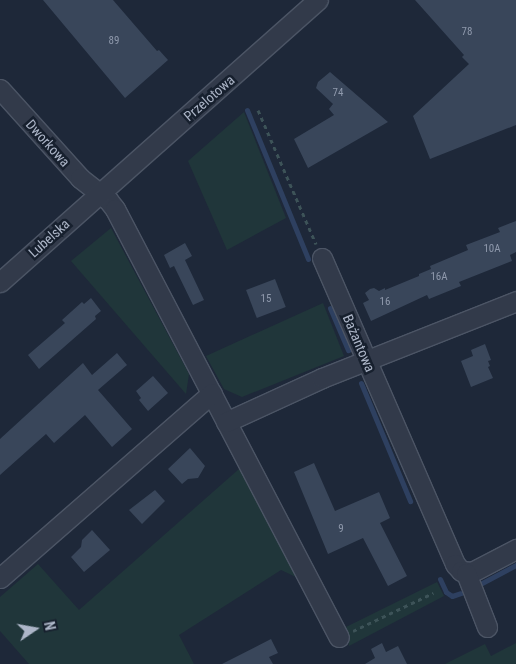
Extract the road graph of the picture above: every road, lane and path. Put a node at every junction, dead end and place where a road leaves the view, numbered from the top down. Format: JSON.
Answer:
{"nodes":[{"id":1,"x":318,"y":0,"type":"edge"},
{"id":2,"x":0,"y":90,"type":"edge"},
{"id":3,"x":258,"y":110,"type":"dead end"},
{"id":4,"x":98,"y":194,"type":"junction"},
{"id":5,"x":322,"y":258,"type":"joint"},
{"id":6,"x":0,"y":282,"type":"edge"},
{"id":7,"x":516,"y":301,"type":"edge"},
{"id":8,"x":367,"y":360,"type":"junction"},
{"id":9,"x":212,"y":394,"type":"junction"},
{"id":10,"x":226,"y":422,"type":"junction"},
{"id":11,"x":516,"y":549,"type":"edge"},
{"id":12,"x":466,"y":573,"type":"junction"},
{"id":13,"x":0,"y":578,"type":"edge"},
{"id":14,"x":433,"y":592,"type":"dead end"},
{"id":15,"x":486,"y":627,"type":"dead end"},
{"id":16,"x":339,"y":637,"type":"joint"}],
"edges":[{"from":1,"to":4,"type":"street","name":"Przelotowa"},
{"from":2,"to":4,"type":"street","name":"Dworkowa"},
{"from":3,"to":5,"type":"path"},
{"from":4,"to":6,"type":"street","name":"Lubelska"},
{"from":4,"to":9,"type":"street","name":"Dworkowa"},
{"from":5,"to":8,"type":"street","name":"Bażantowa"},
{"from":7,"to":8,"type":"street"},
{"from":8,"to":10,"type":"street"},
{"from":8,"to":12,"type":"street","name":"Bażantowa"},
{"from":9,"to":10,"type":"street","name":"Dworkowa"},
{"from":9,"to":13,"type":"street"},
{"from":10,"to":16,"type":"street","name":"Dworkowa"},
{"from":11,"to":12,"type":"street"},
{"from":12,"to":15,"type":"street","name":"Bażantowa"},
{"from":14,"to":16,"type":"path"}]}
